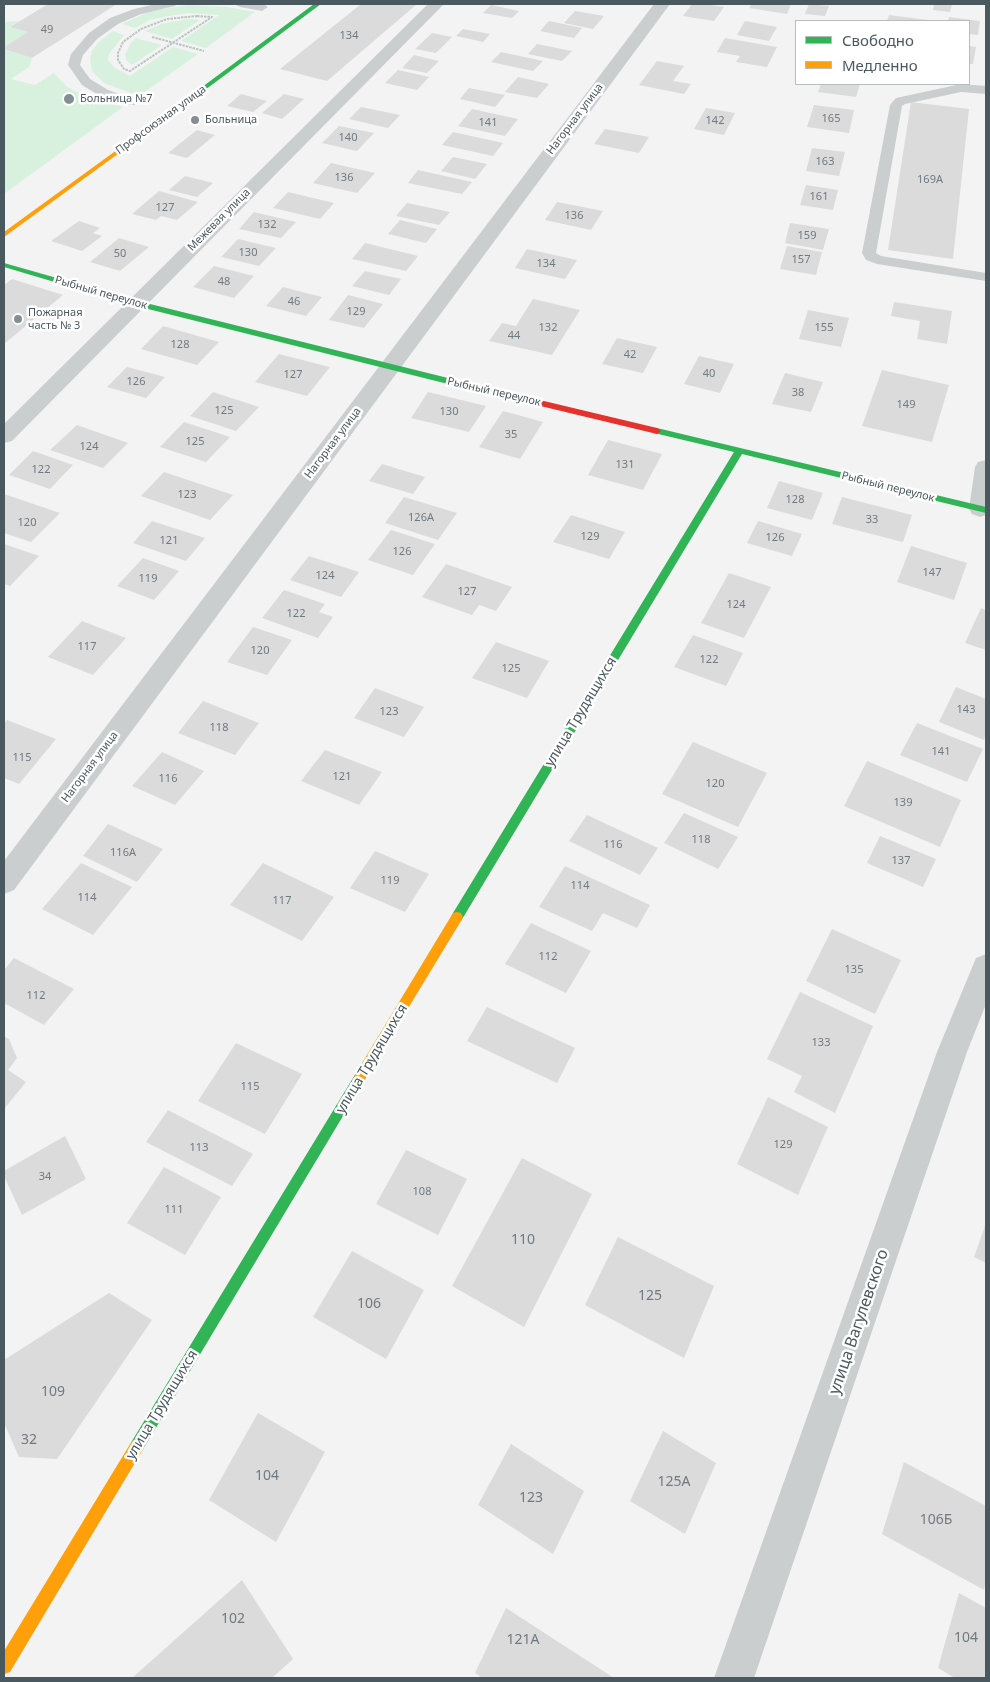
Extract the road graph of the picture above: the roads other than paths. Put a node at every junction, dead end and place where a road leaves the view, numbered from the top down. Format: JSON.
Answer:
{"nodes":[{"id":1,"x":172,"y":4,"type":"edge"},
{"id":2,"x":240,"y":4,"type":"edge"},
{"id":3,"x":318,"y":4,"type":"edge"},
{"id":4,"x":436,"y":4,"type":"edge"},
{"id":5,"x":662,"y":4,"type":"edge"},
{"id":6,"x":262,"y":7,"type":"dead end"},
{"id":7,"x":986,"y":90,"type":"edge"},
{"id":8,"x":130,"y":102,"type":"dead end"},
{"id":9,"x":4,"y":236,"type":"edge"},
{"id":10,"x":4,"y":264,"type":"edge"},
{"id":11,"x":986,"y":277,"type":"edge"},
{"id":12,"x":135,"y":303,"type":"junction"},
{"id":13,"x":390,"y":367,"type":"junction"},
{"id":14,"x":4,"y":436,"type":"edge"},
{"id":15,"x":739,"y":451,"type":"junction"},
{"id":16,"x":986,"y":467,"type":"edge"},
{"id":17,"x":983,"y":509,"type":"edge"},
{"id":18,"x":4,"y":882,"type":"edge"},
{"id":19,"x":986,"y":967,"type":"edge"},
{"id":20,"x":4,"y":1666,"type":"edge"},
{"id":21,"x":734,"y":1678,"type":"edge"}],
"edges":[{"from":1,"to":8,"type":"lane"},
{"from":2,"to":6,"type":"lane"},
{"from":3,"to":9,"type":"street","name":"Профсоюзная улица"},
{"from":4,"to":12,"type":"street","name":"Межевая улица"},
{"from":5,"to":13,"type":"street","name":"Нагорная улица"},
{"from":7,"to":11,"type":"lane"},
{"from":10,"to":12,"type":"street","name":"Рыбный переулок"},
{"from":12,"to":13,"type":"street","name":"Рыбный переулок"},
{"from":12,"to":14,"type":"street","name":"Межевая улица"},
{"from":13,"to":15,"type":"street","name":"Рыбный переулок"},
{"from":13,"to":18,"type":"street","name":"Нагорная улица"},
{"from":15,"to":17,"type":"street","name":"Рыбный переулок"},
{"from":15,"to":20,"type":"street","name":"улица Трудящихся"},
{"from":16,"to":17,"type":"street"},
{"from":19,"to":21,"type":"street","name":"улица Вагулевского"}]}
